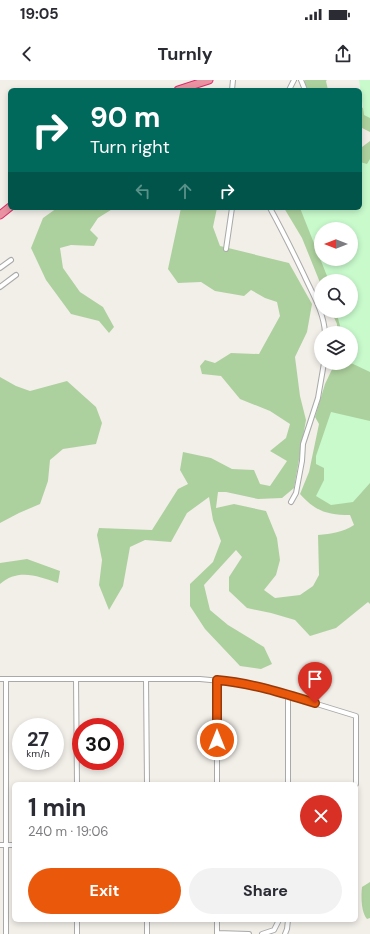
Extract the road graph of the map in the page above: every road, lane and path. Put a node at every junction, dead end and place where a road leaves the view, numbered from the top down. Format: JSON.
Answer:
{"nodes":[{"id":1,"x":206,"y":80,"type":"edge"},
{"id":2,"x":188,"y":88,"type":"edge"},
{"id":3,"x":8,"y":209,"type":"edge"},
{"id":4,"x":232,"y":210,"type":"edge"},
{"id":5,"x":271,"y":210,"type":"edge"},
{"id":6,"x":0,"y":215,"type":"edge"},
{"id":7,"x":226,"y":249,"type":"dead end"},
{"id":8,"x":11,"y":260,"type":"dead end"},
{"id":9,"x":0,"y":268,"type":"edge"},
{"id":10,"x":16,"y":274,"type":"dead end"},
{"id":11,"x":0,"y":287,"type":"edge"},
{"id":12,"x":325,"y":326,"type":"edge"},
{"id":13,"x":323,"y":370,"type":"edge"},
{"id":14,"x":291,"y":502,"type":"dead end"},
{"id":15,"x":0,"y":679,"type":"edge"},
{"id":16,"x":6,"y":679,"type":"junction"},
{"id":17,"x":76,"y":679,"type":"junction"},
{"id":18,"x":146,"y":679,"type":"junction"},
{"id":19,"x":217,"y":680,"type":"junction"},
{"id":20,"x":288,"y":695,"type":"junction"},
{"id":21,"x":77,"y":782,"type":"edge"},
{"id":22,"x":147,"y":782,"type":"edge"},
{"id":23,"x":217,"y":782,"type":"edge"},
{"id":24,"x":288,"y":782,"type":"edge"},
{"id":25,"x":356,"y":782,"type":"edge"},
{"id":26,"x":0,"y":845,"type":"edge"},
{"id":27,"x":6,"y":845,"type":"junction"},
{"id":28,"x":12,"y":845,"type":"edge"},
{"id":29,"x":77,"y":922,"type":"edge"},
{"id":30,"x":147,"y":922,"type":"edge"},
{"id":31,"x":217,"y":922,"type":"edge"},
{"id":32,"x":277,"y":922,"type":"edge"},
{"id":33,"x":288,"y":922,"type":"edge"},
{"id":34,"x":6,"y":934,"type":"edge"},
{"id":35,"x":77,"y":934,"type":"edge"},
{"id":36,"x":147,"y":934,"type":"edge"},
{"id":37,"x":217,"y":934,"type":"edge"},
{"id":38,"x":249,"y":934,"type":"edge"},
{"id":39,"x":262,"y":934,"type":"edge"},
{"id":40,"x":285,"y":934,"type":"edge"}],
"edges":[{"from":1,"to":2,"type":"highway"},
{"from":3,"to":6,"type":"highway"},
{"from":4,"to":7,"type":"street"},
{"from":5,"to":12,"type":"street"},
{"from":8,"to":9,"type":"street"},
{"from":10,"to":11,"type":"street"},
{"from":13,"to":14,"type":"street"},
{"from":15,"to":16,"type":"street"},
{"from":16,"to":17,"type":"street"},
{"from":16,"to":27,"type":"street"},
{"from":17,"to":18,"type":"street"},
{"from":17,"to":21,"type":"street"},
{"from":18,"to":19,"type":"street"},
{"from":18,"to":22,"type":"street"},
{"from":19,"to":20,"type":"street"},
{"from":19,"to":23,"type":"street"},
{"from":20,"to":24,"type":"street"},
{"from":20,"to":25,"type":"street"},
{"from":26,"to":27,"type":"street"},
{"from":27,"to":28,"type":"street"},
{"from":27,"to":34,"type":"street"},
{"from":29,"to":35,"type":"street"},
{"from":30,"to":36,"type":"street"},
{"from":31,"to":37,"type":"street"},
{"from":32,"to":39,"type":"street"},
{"from":33,"to":40,"type":"street"},
{"from":37,"to":38,"type":"street"}]}
